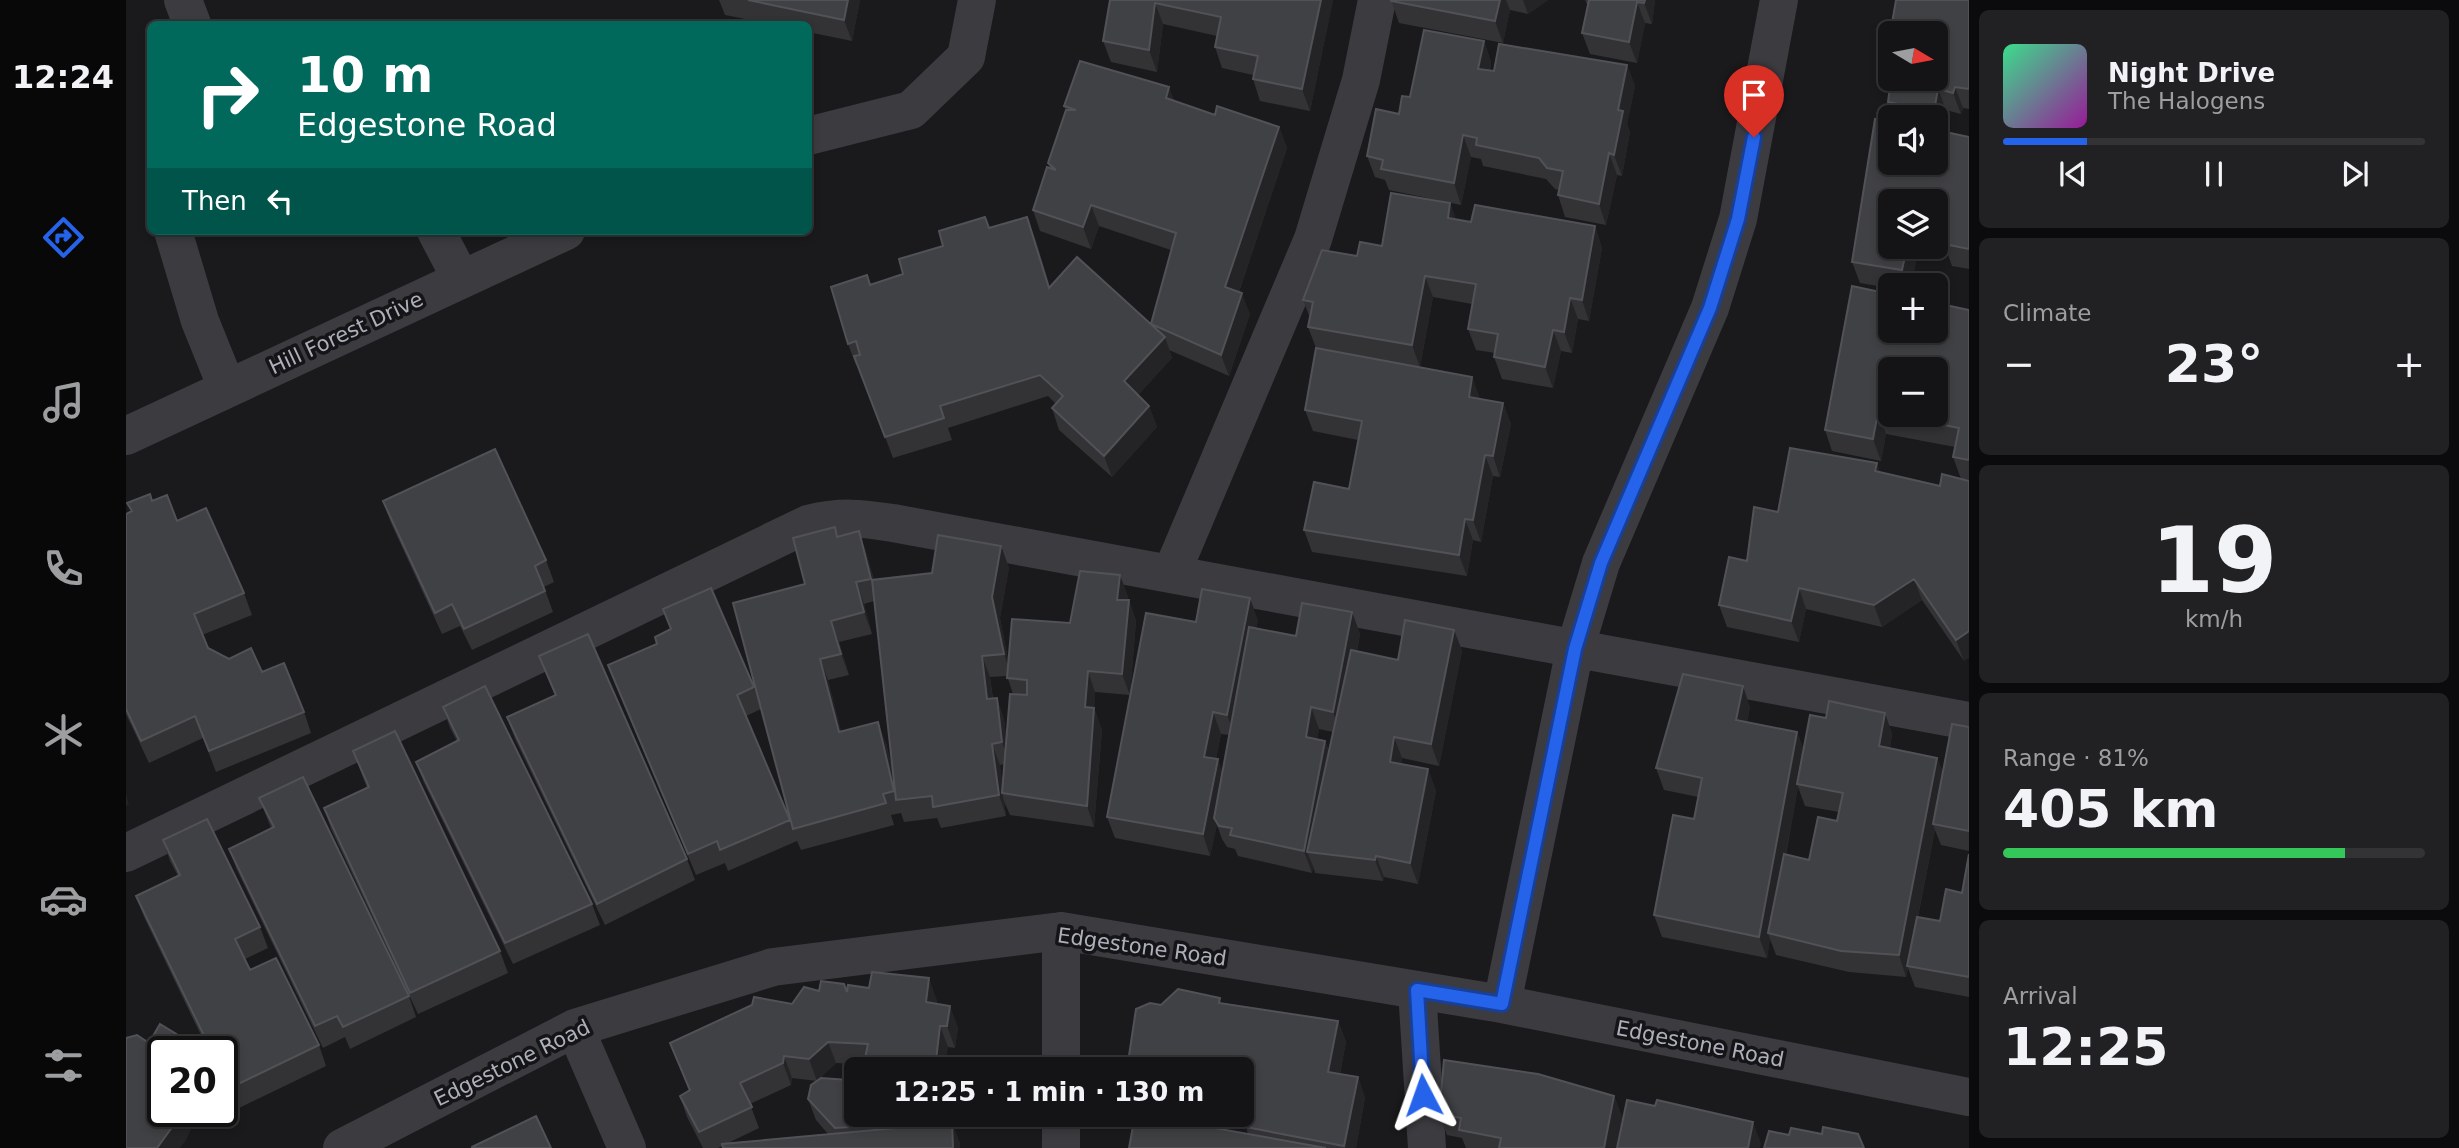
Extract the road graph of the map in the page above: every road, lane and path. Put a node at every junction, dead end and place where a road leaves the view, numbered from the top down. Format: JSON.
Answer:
{"nodes":[{"id":1,"x":183,"y":0,"type":"edge"},
{"id":2,"x":977,"y":0,"type":"edge"},
{"id":3,"x":1377,"y":0,"type":"edge"},
{"id":4,"x":1779,"y":0,"type":"edge"},
{"id":5,"x":191,"y":21,"type":"edge"},
{"id":6,"x":812,"y":135,"type":"edge"},
{"id":7,"x":174,"y":235,"type":"edge"},
{"id":8,"x":438,"y":235,"type":"edge"},
{"id":9,"x":557,"y":235,"type":"edge"},
{"id":10,"x":461,"y":279,"type":"junction"},
{"id":11,"x":226,"y":388,"type":"junction"},
{"id":12,"x":126,"y":436,"type":"edge"},
{"id":13,"x":1172,"y":572,"type":"junction"},
{"id":14,"x":1575,"y":649,"type":"junction"},
{"id":15,"x":1969,"y":721,"type":"edge"},
{"id":16,"x":126,"y":853,"type":"edge"},
{"id":17,"x":1061,"y":931,"type":"junction"},
{"id":18,"x":1417,"y":990,"type":"junction"},
{"id":19,"x":1502,"y":1004,"type":"junction"},
{"id":20,"x":575,"y":1028,"type":"junction"},
{"id":21,"x":1061,"y":1057,"type":"edge"},
{"id":22,"x":1969,"y":1097,"type":"edge"},
{"id":23,"x":1061,"y":1127,"type":"edge"},
{"id":24,"x":342,"y":1148,"type":"edge"},
{"id":25,"x":627,"y":1148,"type":"edge"},
{"id":26,"x":1061,"y":1148,"type":"edge"},
{"id":27,"x":1427,"y":1148,"type":"edge"}],
"edges":[{"from":1,"to":5,"type":"street"},
{"from":2,"to":6,"type":"street"},
{"from":3,"to":13,"type":"street"},
{"from":4,"to":14,"type":"street"},
{"from":7,"to":11,"type":"street"},
{"from":8,"to":10,"type":"street"},
{"from":9,"to":10,"type":"street","name":"Hill Forest Drive"},
{"from":10,"to":11,"type":"street","name":"Hill Forest Drive"},
{"from":11,"to":12,"type":"street","name":"Hill Forest Drive"},
{"from":13,"to":14,"type":"street"},
{"from":13,"to":16,"type":"street"},
{"from":14,"to":15,"type":"street"},
{"from":14,"to":19,"type":"street"},
{"from":17,"to":18,"type":"street","name":"Edgestone Road"},
{"from":17,"to":20,"type":"street","name":"Edgestone Road"},
{"from":17,"to":21,"type":"street"},
{"from":18,"to":19,"type":"street","name":"Edgestone Road"},
{"from":18,"to":27,"type":"street"},
{"from":19,"to":22,"type":"street","name":"Edgestone Road"},
{"from":20,"to":24,"type":"street","name":"Edgestone Road"},
{"from":20,"to":25,"type":"street"},
{"from":23,"to":26,"type":"street"}]}
